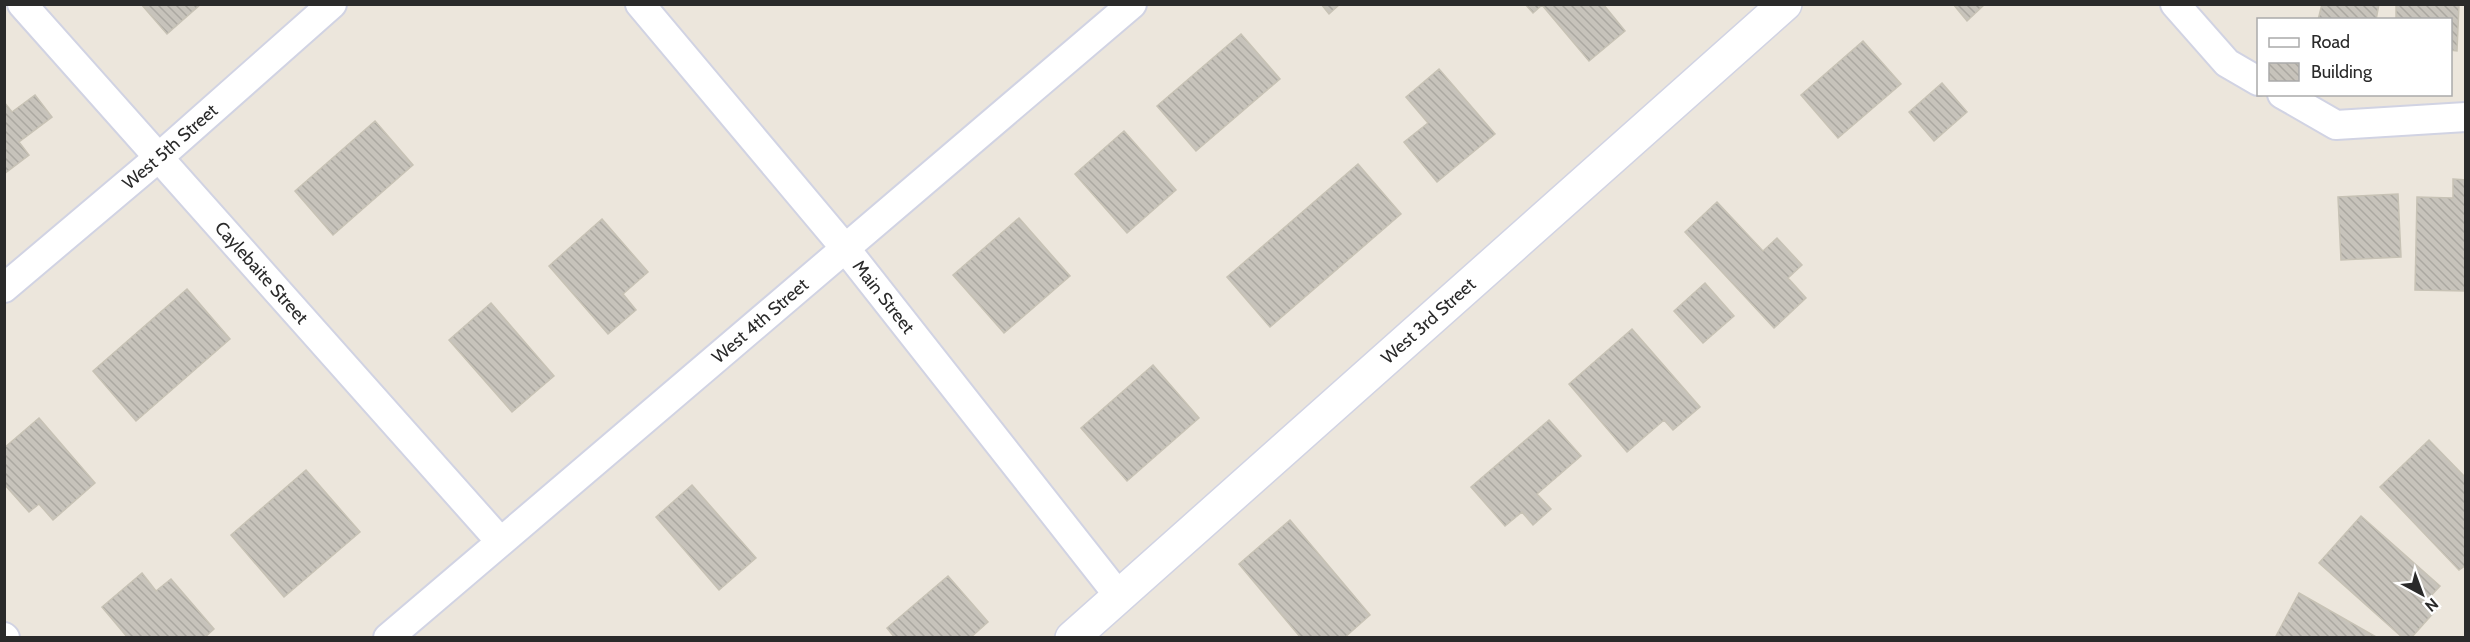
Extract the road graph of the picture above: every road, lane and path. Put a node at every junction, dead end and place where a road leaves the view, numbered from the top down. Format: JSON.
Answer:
{"nodes":[{"id":1,"x":22,"y":4,"type":"edge"},
{"id":2,"x":332,"y":4,"type":"edge"},
{"id":3,"x":640,"y":4,"type":"edge"},
{"id":4,"x":1132,"y":4,"type":"edge"},
{"id":5,"x":1785,"y":4,"type":"edge"},
{"id":6,"x":2175,"y":4,"type":"edge"},
{"id":7,"x":2257,"y":80,"type":"edge"},
{"id":8,"x":2285,"y":96,"type":"edge"},
{"id":9,"x":2466,"y":117,"type":"edge"},
{"id":10,"x":158,"y":158,"type":"junction"},
{"id":11,"x":845,"y":248,"type":"junction"},
{"id":12,"x":4,"y":288,"type":"edge"},
{"id":13,"x":500,"y":541,"type":"junction"},
{"id":14,"x":1119,"y":596,"type":"junction"},
{"id":15,"x":388,"y":638,"type":"edge"},
{"id":16,"x":1072,"y":638,"type":"edge"}],
"edges":[{"from":1,"to":10,"type":"street","name":"Caylebaite Street"},
{"from":2,"to":10,"type":"street","name":"West 5th Street"},
{"from":3,"to":11,"type":"street","name":"Main Street"},
{"from":4,"to":11,"type":"street","name":"West 4th Street"},
{"from":5,"to":14,"type":"street","name":"West 3rd Street"},
{"from":6,"to":7,"type":"street"},
{"from":8,"to":9,"type":"street"},
{"from":10,"to":12,"type":"street","name":"West 5th Street"},
{"from":10,"to":13,"type":"street","name":"Caylebaite Street"},
{"from":11,"to":13,"type":"street","name":"West 4th Street"},
{"from":11,"to":14,"type":"street","name":"Main Street"},
{"from":13,"to":15,"type":"street","name":"West 4th Street"},
{"from":14,"to":16,"type":"street","name":"West 3rd Street"}]}
